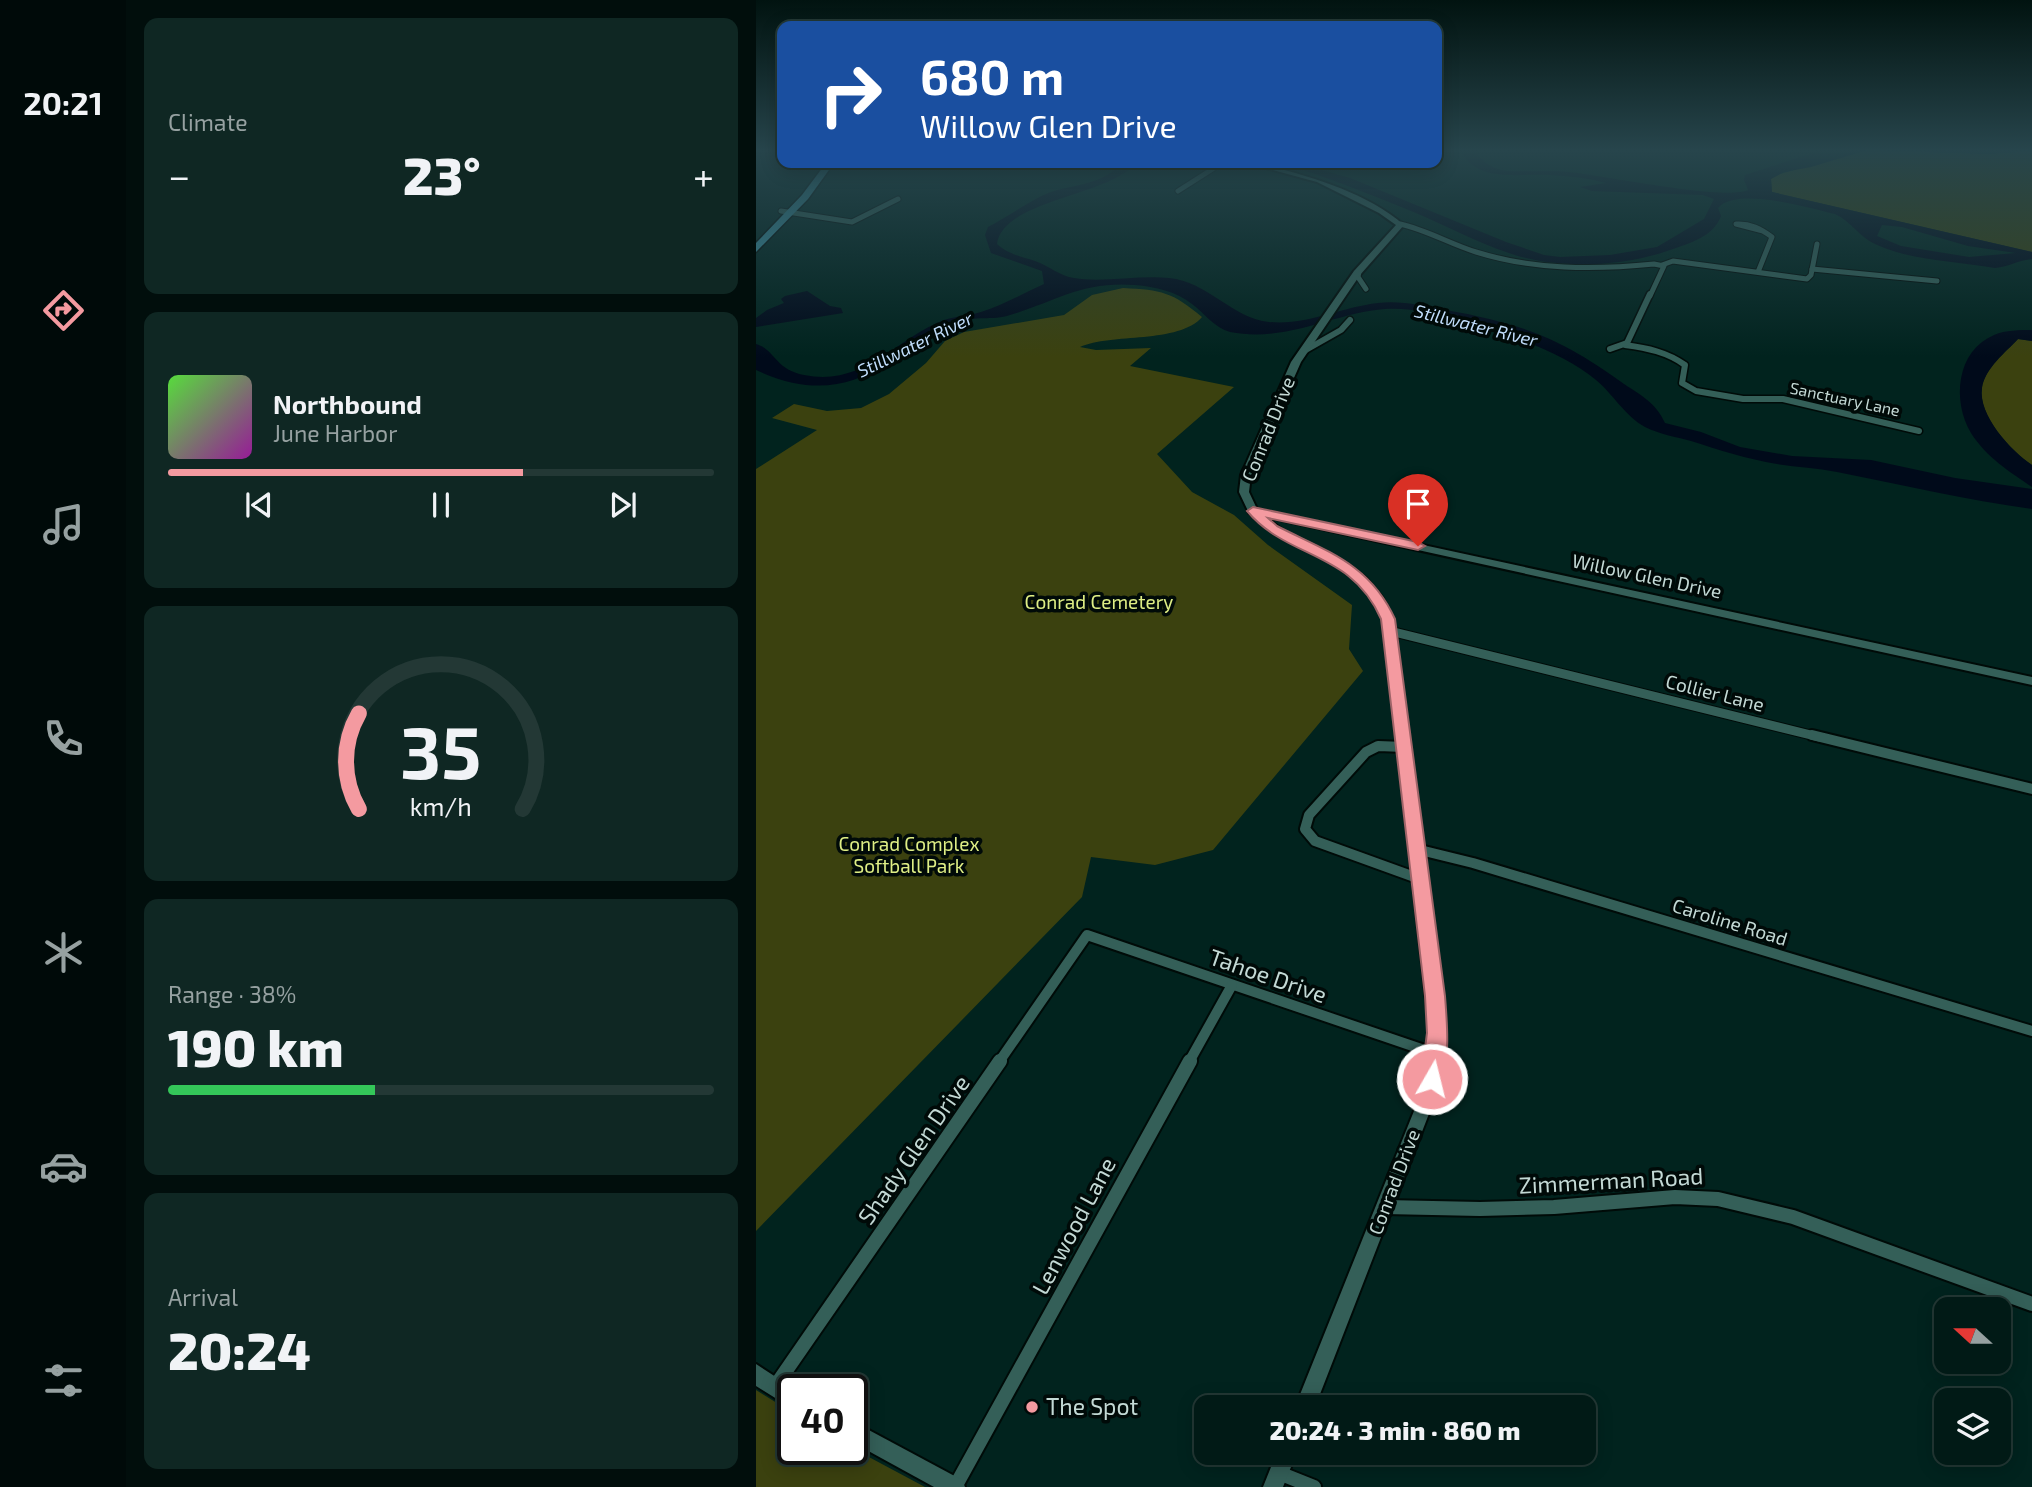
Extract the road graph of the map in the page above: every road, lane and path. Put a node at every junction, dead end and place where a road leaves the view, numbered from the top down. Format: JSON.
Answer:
{"nodes":[{"id":1,"x":778,"y":218,"type":"edge"},
{"id":2,"x":781,"y":218,"type":"edge"},
{"id":3,"x":828,"y":218,"type":"edge"},
{"id":4,"x":859,"y":218,"type":"edge"},
{"id":5,"x":1389,"y":218,"type":"edge"},
{"id":6,"x":1400,"y":224,"type":"junction"},
{"id":7,"x":1763,"y":231,"type":"dead end"},
{"id":8,"x":756,"y":237,"type":"edge"},
{"id":9,"x":1816,"y":244,"type":"dead end"},
{"id":10,"x":756,"y":249,"type":"edge"},
{"id":11,"x":1662,"y":265,"type":"junction"},
{"id":12,"x":1812,"y":269,"type":"junction"},
{"id":13,"x":1359,"y":271,"type":"junction"},
{"id":14,"x":1758,"y":272,"type":"junction"},
{"id":15,"x":1937,"y":281,"type":"dead end"},
{"id":16,"x":1366,"y":289,"type":"dead end"},
{"id":17,"x":1350,"y":320,"type":"dead end"},
{"id":18,"x":1625,"y":345,"type":"junction"},
{"id":19,"x":1610,"y":349,"type":"dead end"},
{"id":20,"x":1302,"y":354,"type":"junction"},
{"id":21,"x":1919,"y":431,"type":"dead end"},
{"id":22,"x":1253,"y":511,"type":"junction"},
{"id":23,"x":1390,"y":631,"type":"junction"},
{"id":24,"x":2032,"y":681,"type":"edge"},
{"id":25,"x":1404,"y":747,"type":"junction"},
{"id":26,"x":2032,"y":789,"type":"edge"},
{"id":27,"x":1416,"y":849,"type":"junction"},
{"id":28,"x":1420,"y":879,"type":"junction"},
{"id":29,"x":1087,"y":935,"type":"joint"},
{"id":30,"x":1232,"y":985,"type":"junction"},
{"id":31,"x":2032,"y":1031,"type":"edge"},
{"id":32,"x":1436,"y":1054,"type":"junction"},
{"id":33,"x":1385,"y":1208,"type":"junction"},
{"id":34,"x":2032,"y":1304,"type":"edge"},
{"id":35,"x":756,"y":1374,"type":"edge"},
{"id":36,"x":774,"y":1388,"type":"junction"},
{"id":37,"x":777,"y":1390,"type":"edge"},
{"id":38,"x":1311,"y":1395,"type":"edge"},
{"id":39,"x":868,"y":1439,"type":"edge"},
{"id":40,"x":1276,"y":1480,"type":"edge"},
{"id":41,"x":955,"y":1487,"type":"edge"},
{"id":42,"x":1314,"y":1487,"type":"edge"}],
"edges":[{"from":1,"to":8,"type":"highway"},
{"from":2,"to":10,"type":"highway"},
{"from":3,"to":4,"type":"street"},
{"from":5,"to":6,"type":"main road"},
{"from":6,"to":11,"type":"street"},
{"from":6,"to":13,"type":"main road","name":"Conrad Drive"},
{"from":7,"to":14,"type":"street"},
{"from":9,"to":12,"type":"street"},
{"from":11,"to":14,"type":"street"},
{"from":11,"to":18,"type":"street"},
{"from":12,"to":14,"type":"street"},
{"from":12,"to":15,"type":"street"},
{"from":13,"to":16,"type":"street"},
{"from":13,"to":20,"type":"main road","name":"Conrad Drive"},
{"from":17,"to":20,"type":"street"},
{"from":18,"to":19,"type":"street"},
{"from":18,"to":21,"type":"street","name":"Sanctuary Lane"},
{"from":20,"to":22,"type":"main road","name":"Conrad Drive"},
{"from":22,"to":23,"type":"street","name":"Conrad Drive"},
{"from":22,"to":24,"type":"main road","name":"Willow Glen Drive"},
{"from":23,"to":25,"type":"street","name":"Conrad Drive"},
{"from":23,"to":26,"type":"street","name":"Collier Lane"},
{"from":25,"to":27,"type":"street","name":"Conrad Drive"},
{"from":25,"to":28,"type":"street"},
{"from":27,"to":28,"type":"street","name":"Conrad Drive"},
{"from":27,"to":31,"type":"street","name":"Caroline Road"},
{"from":28,"to":32,"type":"street","name":"Conrad Drive"},
{"from":29,"to":30,"type":"street","name":"Tahoe Drive"},
{"from":29,"to":36,"type":"street","name":"Shady Glen Drive"},
{"from":30,"to":32,"type":"street","name":"Tahoe Drive"},
{"from":30,"to":41,"type":"street","name":"Lenwood Lane"},
{"from":32,"to":33,"type":"street","name":"Conrad Drive"},
{"from":33,"to":34,"type":"street","name":"Zimmerman Road"},
{"from":33,"to":38,"type":"street","name":"Conrad Drive"},
{"from":35,"to":36,"type":"street"},
{"from":36,"to":37,"type":"street"},
{"from":39,"to":41,"type":"street"},
{"from":40,"to":42,"type":"street"}]}
